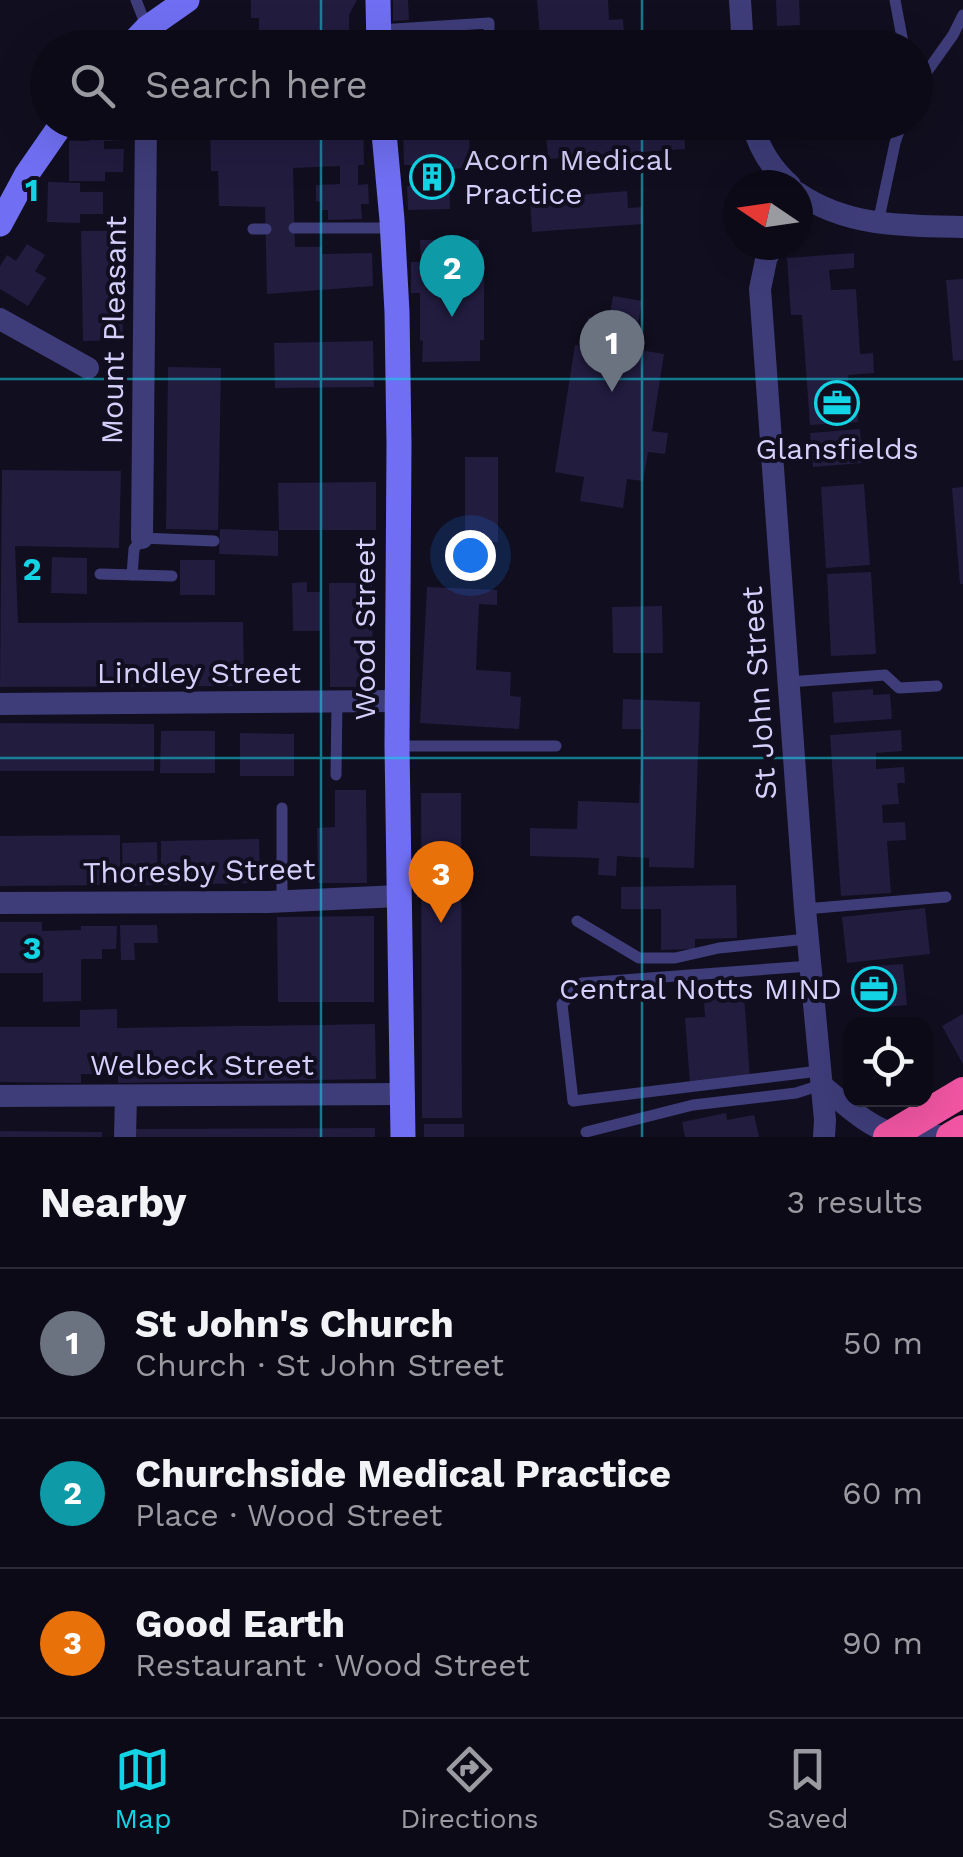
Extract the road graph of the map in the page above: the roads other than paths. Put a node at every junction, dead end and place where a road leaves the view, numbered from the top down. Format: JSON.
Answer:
{"nodes":[{"id":1,"x":136,"y":0,"type":"edge"},
{"id":2,"x":186,"y":0,"type":"edge"},
{"id":3,"x":378,"y":0,"type":"edge"},
{"id":4,"x":740,"y":0,"type":"edge"},
{"id":5,"x":894,"y":0,"type":"edge"},
{"id":6,"x":963,"y":15,"type":"edge"},
{"id":7,"x":145,"y":30,"type":"edge"},
{"id":8,"x":155,"y":30,"type":"edge"},
{"id":9,"x":379,"y":30,"type":"edge"},
{"id":10,"x":437,"y":30,"type":"edge"},
{"id":11,"x":489,"y":30,"type":"edge"},
{"id":12,"x":742,"y":30,"type":"edge"},
{"id":13,"x":900,"y":30,"type":"edge"},
{"id":14,"x":933,"y":64,"type":"edge"},
{"id":15,"x":51,"y":140,"type":"edge"},
{"id":16,"x":146,"y":140,"type":"edge"},
{"id":17,"x":385,"y":140,"type":"edge"},
{"id":18,"x":758,"y":140,"type":"edge"},
{"id":19,"x":897,"y":140,"type":"edge"},
{"id":20,"x":774,"y":170,"type":"edge"},
{"id":21,"x":813,"y":201,"type":"edge"},
{"id":22,"x":878,"y":223,"type":"junction"},
{"id":23,"x":0,"y":224,"type":"edge"},
{"id":24,"x":963,"y":227,"type":"edge"},
{"id":25,"x":294,"y":228,"type":"dead end"},
{"id":26,"x":392,"y":228,"type":"junction"},
{"id":27,"x":766,"y":260,"type":"edge"},
{"id":28,"x":0,"y":319,"type":"edge"},
{"id":29,"x":88,"y":368,"type":"dead end"},
{"id":30,"x":142,"y":538,"type":"junction"},
{"id":31,"x":214,"y":541,"type":"dead end"},
{"id":32,"x":100,"y":574,"type":"dead end"},
{"id":33,"x":132,"y":575,"type":"junction"},
{"id":34,"x":172,"y":576,"type":"dead end"},
{"id":35,"x":788,"y":682,"type":"junction"},
{"id":36,"x":938,"y":686,"type":"dead end"},
{"id":37,"x":398,"y":701,"type":"junction"},
{"id":38,"x":337,"y":702,"type":"junction"},
{"id":39,"x":0,"y":704,"type":"edge"},
{"id":40,"x":397,"y":746,"type":"junction"},
{"id":41,"x":556,"y":746,"type":"dead end"},
{"id":42,"x":336,"y":776,"type":"dead end"},
{"id":43,"x":282,"y":808,"type":"dead end"},
{"id":44,"x":399,"y":896,"type":"junction"},
{"id":45,"x":946,"y":898,"type":"dead end"},
{"id":46,"x":282,"y":901,"type":"junction"},
{"id":47,"x":0,"y":903,"type":"edge"},
{"id":48,"x":805,"y":909,"type":"junction"},
{"id":49,"x":577,"y":921,"type":"dead end"},
{"id":50,"x":807,"y":939,"type":"junction"},
{"id":51,"x":810,"y":966,"type":"junction"},
{"id":52,"x":820,"y":1078,"type":"junction"},
{"id":53,"x":963,"y":1092,"type":"edge"},
{"id":54,"x":404,"y":1094,"type":"junction"},
{"id":55,"x":0,"y":1096,"type":"edge"},
{"id":56,"x":126,"y":1096,"type":"junction"},
{"id":57,"x":963,"y":1130,"type":"edge"},
{"id":58,"x":586,"y":1132,"type":"dead end"},
{"id":59,"x":891,"y":1135,"type":"edge"},
{"id":60,"x":952,"y":1136,"type":"edge"},
{"id":61,"x":126,"y":1137,"type":"edge"},
{"id":62,"x":403,"y":1137,"type":"edge"},
{"id":63,"x":824,"y":1137,"type":"edge"}],
"edges":[{"from":1,"to":7,"type":"lane"},
{"from":2,"to":8,"type":"street"},
{"from":3,"to":9,"type":"street"},
{"from":4,"to":12,"type":"street"},
{"from":5,"to":13,"type":"lane"},
{"from":6,"to":14,"type":"lane"},
{"from":10,"to":11,"type":"lane"},
{"from":15,"to":23,"type":"street"},
{"from":16,"to":30,"type":"street","name":"Mount Pleasant"},
{"from":17,"to":26,"type":"street","name":"Wood Street"},
{"from":18,"to":20,"type":"street"},
{"from":19,"to":22,"type":"lane"},
{"from":21,"to":22,"type":"street"},
{"from":22,"to":24,"type":"street"},
{"from":25,"to":26,"type":"lane"},
{"from":26,"to":37,"type":"street","name":"Wood Street"},
{"from":27,"to":35,"type":"street","name":"St John Street"},
{"from":28,"to":29,"type":"street"},
{"from":30,"to":31,"type":"lane"},
{"from":30,"to":33,"type":"lane"},
{"from":32,"to":33,"type":"lane"},
{"from":33,"to":34,"type":"lane"},
{"from":35,"to":36,"type":"lane"},
{"from":35,"to":48,"type":"street","name":"St John Street"},
{"from":37,"to":38,"type":"street","name":"Lindley Street"},
{"from":37,"to":40,"type":"street","name":"Wood Street"},
{"from":38,"to":39,"type":"street","name":"Lindley Street"},
{"from":38,"to":42,"type":"lane"},
{"from":40,"to":41,"type":"lane"},
{"from":40,"to":44,"type":"street","name":"Wood Street"},
{"from":43,"to":46,"type":"lane"},
{"from":44,"to":46,"type":"street","name":"Thoresby Street"},
{"from":44,"to":54,"type":"street","name":"Wood Street"},
{"from":45,"to":48,"type":"lane"},
{"from":46,"to":47,"type":"street","name":"Thoresby Street"},
{"from":48,"to":50,"type":"street","name":"St John Street"},
{"from":49,"to":50,"type":"lane"},
{"from":50,"to":51,"type":"street","name":"St John Street"},
{"from":51,"to":52,"type":"street","name":"St John Street"},
{"from":51,"to":52,"type":"lane"},
{"from":52,"to":58,"type":"lane"},
{"from":52,"to":59,"type":"street"},
{"from":52,"to":63,"type":"street","name":"St John Street"},
{"from":53,"to":59,"type":"highway"},
{"from":54,"to":56,"type":"street","name":"Welbeck Street"},
{"from":54,"to":62,"type":"street","name":"Wood Street"},
{"from":55,"to":56,"type":"street","name":"Welbeck Street"},
{"from":56,"to":61,"type":"street"},
{"from":57,"to":60,"type":"highway"},
{"from":59,"to":60,"type":"street"}]}
